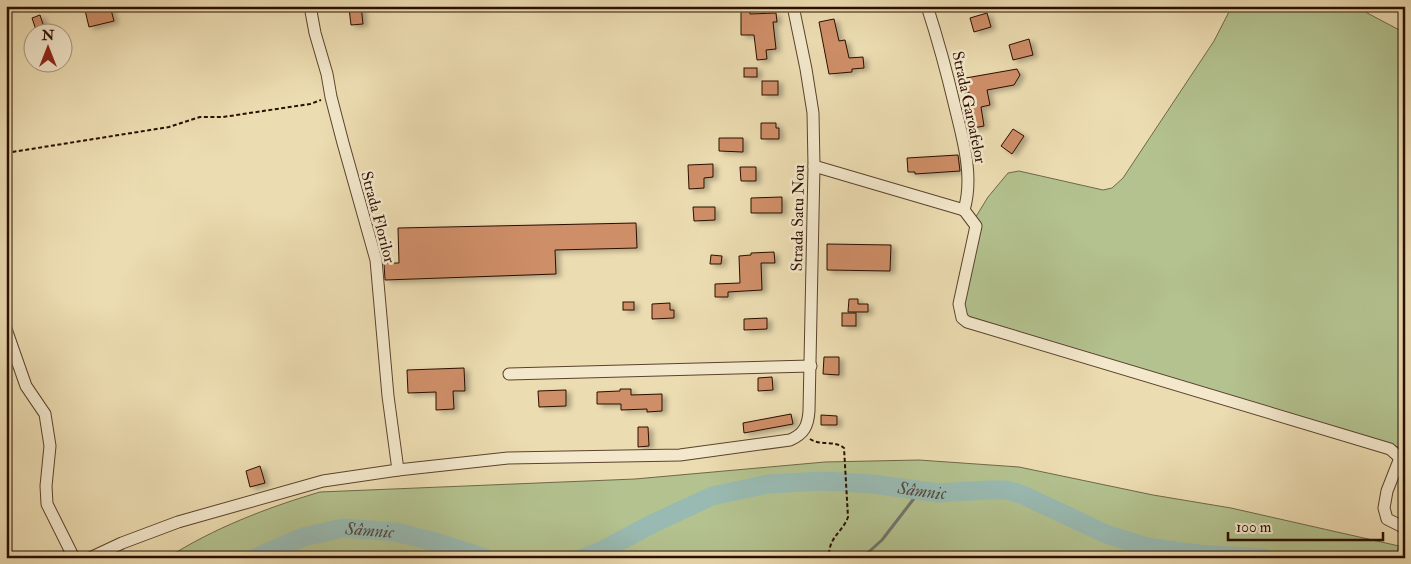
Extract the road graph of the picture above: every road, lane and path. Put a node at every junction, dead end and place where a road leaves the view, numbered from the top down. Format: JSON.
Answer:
{"nodes":[{"id":1,"x":310,"y":6,"type":"edge"},
{"id":2,"x":792,"y":6,"type":"edge"},
{"id":3,"x":927,"y":6,"type":"edge"},
{"id":4,"x":331,"y":97,"type":"junction"},
{"id":5,"x":6,"y":153,"type":"edge"},
{"id":6,"x":814,"y":166,"type":"junction"},
{"id":7,"x":964,"y":210,"type":"junction"},
{"id":8,"x":6,"y":329,"type":"edge"},
{"id":9,"x":811,"y":366,"type":"junction"},
{"id":10,"x":509,"y":374,"type":"dead end"},
{"id":11,"x":804,"y":432,"type":"junction"},
{"id":12,"x":1402,"y":459,"type":"edge"},
{"id":13,"x":398,"y":470,"type":"junction"},
{"id":14,"x":1405,"y":528,"type":"edge"},
{"id":15,"x":74,"y":558,"type":"edge"},
{"id":16,"x":90,"y":558,"type":"edge"},
{"id":17,"x":829,"y":558,"type":"edge"}],
"edges":[{"from":1,"to":4,"type":"street","name":"Strada Florilor"},
{"from":2,"to":6,"type":"street","name":"Strada Satu Nou"},
{"from":3,"to":7,"type":"street","name":"Strada Garoafelor"},
{"from":4,"to":5,"type":"path"},
{"from":4,"to":13,"type":"street","name":"Strada Florilor"},
{"from":6,"to":7,"type":"street"},
{"from":6,"to":9,"type":"street","name":"Strada Satu Nou"},
{"from":7,"to":12,"type":"street"},
{"from":8,"to":15,"type":"street"},
{"from":9,"to":10,"type":"street"},
{"from":9,"to":11,"type":"street","name":"Strada Satu Nou"},
{"from":11,"to":13,"type":"street"},
{"from":11,"to":17,"type":"path"},
{"from":12,"to":14,"type":"street"},
{"from":13,"to":16,"type":"street"}]}
